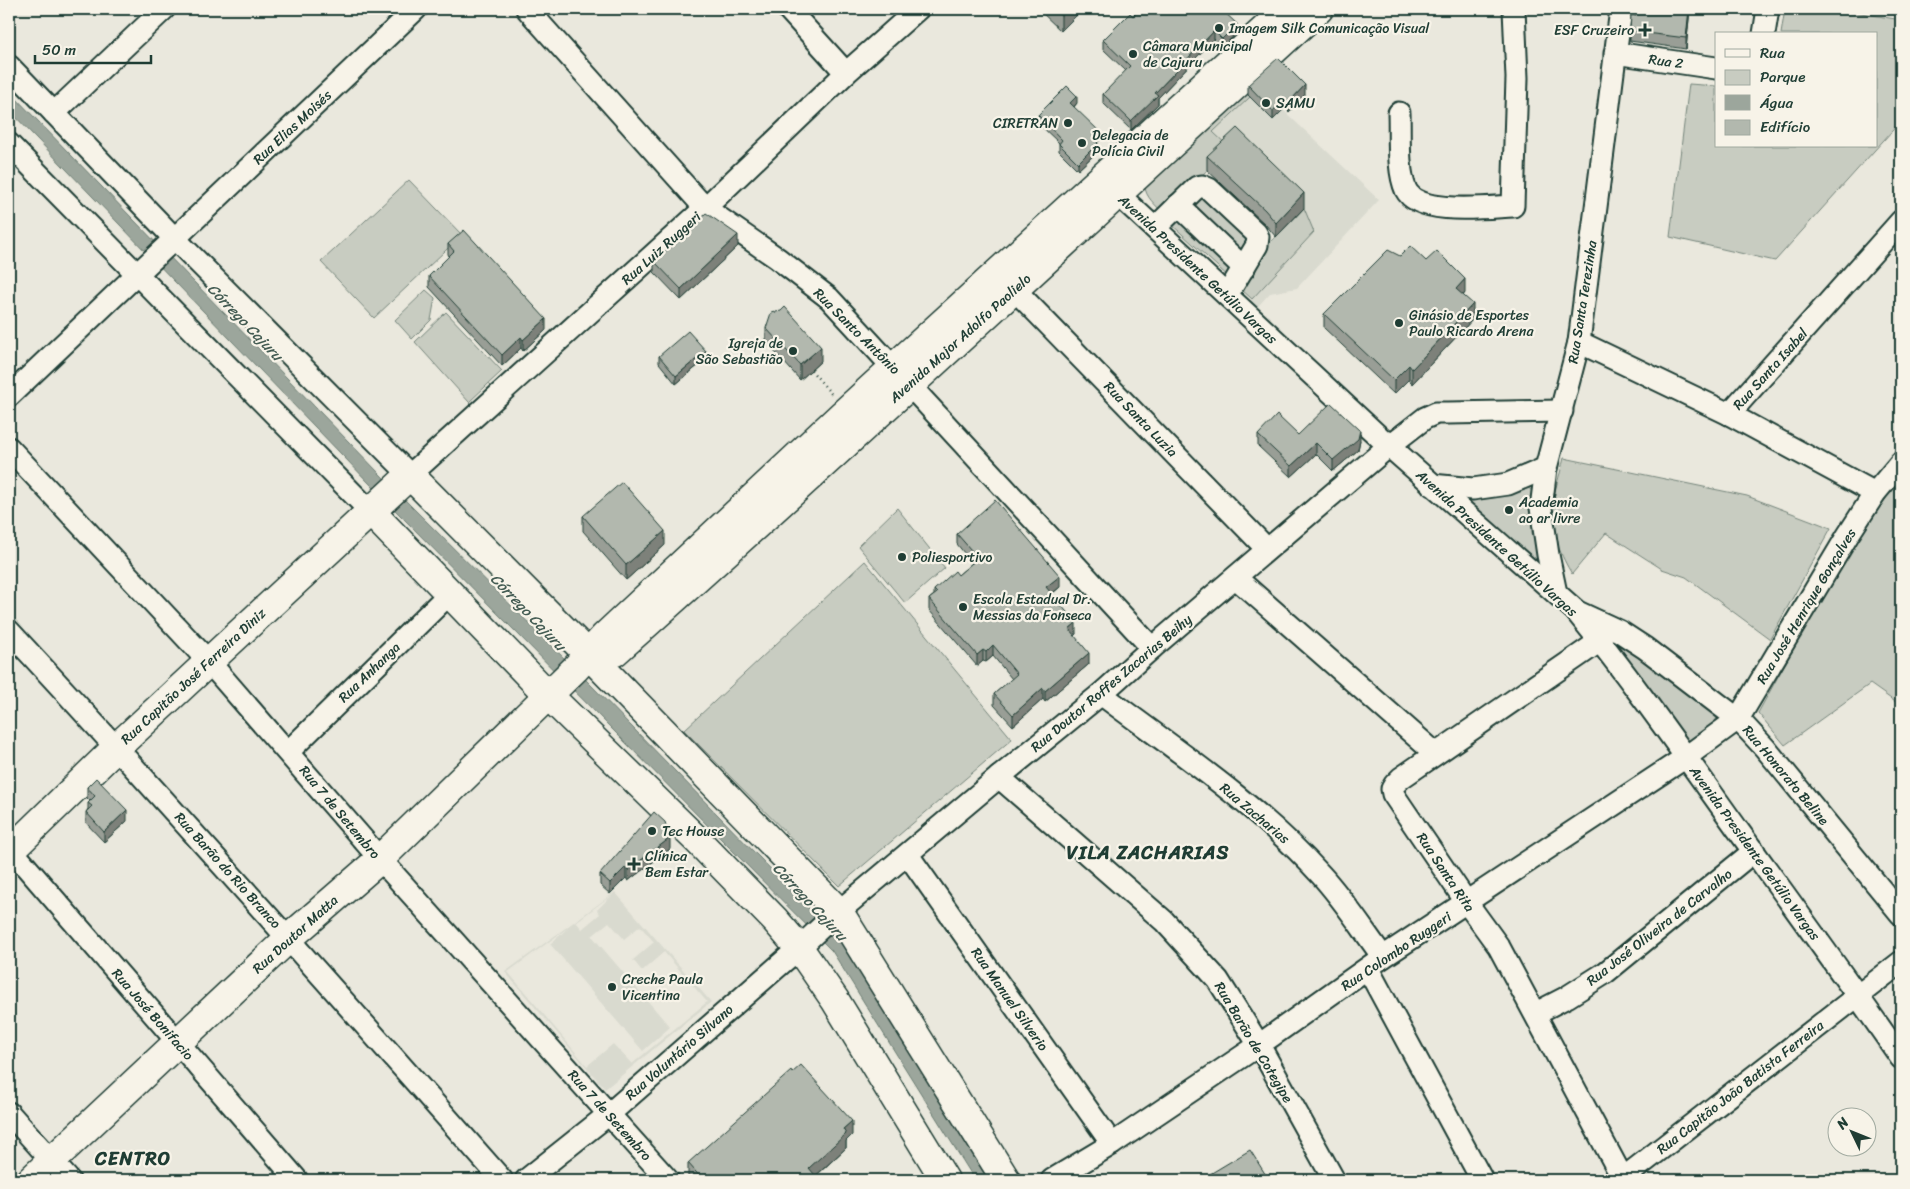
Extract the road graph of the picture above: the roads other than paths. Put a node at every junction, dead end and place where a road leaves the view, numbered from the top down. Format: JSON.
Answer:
{"nodes":[{"id":1,"x":164,"y":9,"type":"edge"},
{"id":2,"x":416,"y":9,"type":"edge"},
{"id":3,"x":527,"y":9,"type":"edge"},
{"id":4,"x":788,"y":9,"type":"edge"},
{"id":5,"x":918,"y":9,"type":"edge"},
{"id":6,"x":1287,"y":9,"type":"edge"},
{"id":7,"x":1319,"y":9,"type":"edge"},
{"id":8,"x":1514,"y":9,"type":"edge"},
{"id":9,"x":1621,"y":9,"type":"edge"},
{"id":10,"x":1768,"y":9,"type":"edge"},
{"id":11,"x":1764,"y":32,"type":"edge"},
{"id":12,"x":1615,"y":53,"type":"junction"},
{"id":13,"x":9,"y":66,"type":"edge"},
{"id":14,"x":1715,"y":68,"type":"edge"},
{"id":15,"x":846,"y":73,"type":"junction"},
{"id":16,"x":54,"y":113,"type":"junction"},
{"id":17,"x":1399,"y":113,"type":"dead end"},
{"id":18,"x":9,"y":144,"type":"edge"},
{"id":19,"x":1109,"y":186,"type":"junction"},
{"id":20,"x":1178,"y":205,"type":"junction"},
{"id":21,"x":704,"y":208,"type":"junction"},
{"id":22,"x":1901,"y":221,"type":"edge"},
{"id":23,"x":1155,"y":228,"type":"junction"},
{"id":24,"x":171,"y":241,"type":"junction"},
{"id":25,"x":1244,"y":268,"type":"junction"},
{"id":26,"x":142,"y":270,"type":"junction"},
{"id":27,"x":1015,"y":290,"type":"junction"},
{"id":28,"x":1227,"y":295,"type":"junction"},
{"id":29,"x":1579,"y":342,"type":"junction"},
{"id":30,"x":902,"y":376,"type":"junction"},
{"id":31,"x":9,"y":396,"type":"edge"},
{"id":32,"x":1562,"y":411,"type":"junction"},
{"id":33,"x":1729,"y":414,"type":"junction"},
{"id":34,"x":1389,"y":446,"type":"junction"},
{"id":35,"x":9,"y":448,"type":"edge"},
{"id":36,"x":1901,"y":462,"type":"edge"},
{"id":37,"x":1546,"y":468,"type":"junction"},
{"id":38,"x":406,"y":479,"type":"junction"},
{"id":39,"x":1432,"y":485,"type":"junction"},
{"id":40,"x":1875,"y":493,"type":"junction"},
{"id":41,"x":376,"y":508,"type":"junction"},
{"id":42,"x":1267,"y":549,"type":"junction"},
{"id":43,"x":1236,"y":578,"type":"junction"},
{"id":44,"x":450,"y":593,"type":"junction"},
{"id":45,"x":1556,"y":593,"type":"junction"},
{"id":46,"x":1575,"y":610,"type":"junction"},
{"id":47,"x":9,"y":631,"type":"edge"},
{"id":48,"x":1600,"y":640,"type":"junction"},
{"id":49,"x":1152,"y":648,"type":"junction"},
{"id":50,"x":209,"y":662,"type":"junction"},
{"id":51,"x":574,"y":674,"type":"junction"},
{"id":52,"x":1101,"y":694,"type":"junction"},
{"id":53,"x":1738,"y":719,"type":"junction"},
{"id":54,"x":117,"y":747,"type":"junction"},
{"id":55,"x":288,"y":751,"type":"junction"},
{"id":56,"x":1435,"y":753,"type":"junction"},
{"id":57,"x":1686,"y":757,"type":"junction"},
{"id":58,"x":999,"y":776,"type":"junction"},
{"id":59,"x":10,"y":849,"type":"edge"},
{"id":60,"x":1754,"y":851,"type":"junction"},
{"id":61,"x":908,"y":855,"type":"junction"},
{"id":62,"x":380,"y":859,"type":"junction"},
{"id":63,"x":1467,"y":903,"type":"junction"},
{"id":64,"x":835,"y":914,"type":"junction"},
{"id":65,"x":1901,"y":914,"type":"edge"},
{"id":66,"x":289,"y":938,"type":"junction"},
{"id":67,"x":803,"y":944,"type":"junction"},
{"id":68,"x":1901,"y":962,"type":"edge"},
{"id":69,"x":1376,"y":963,"type":"junction"},
{"id":70,"x":1858,"y":995,"type":"junction"},
{"id":71,"x":1536,"y":1013,"type":"junction"},
{"id":72,"x":178,"y":1042,"type":"junction"},
{"id":73,"x":1259,"y":1044,"type":"junction"},
{"id":74,"x":1901,"y":1058,"type":"edge"},
{"id":75,"x":9,"y":1113,"type":"edge"},
{"id":76,"x":609,"y":1114,"type":"junction"},
{"id":77,"x":1112,"y":1144,"type":"junction"},
{"id":78,"x":60,"y":1171,"type":"edge"},
{"id":79,"x":31,"y":1180,"type":"edge"},
{"id":80,"x":297,"y":1180,"type":"edge"},
{"id":81,"x":502,"y":1180,"type":"edge"},
{"id":82,"x":526,"y":1180,"type":"edge"},
{"id":83,"x":668,"y":1180,"type":"edge"},
{"id":84,"x":945,"y":1180,"type":"edge"},
{"id":85,"x":1006,"y":1180,"type":"edge"},
{"id":86,"x":1052,"y":1180,"type":"edge"},
{"id":87,"x":1334,"y":1180,"type":"edge"},
{"id":88,"x":1482,"y":1180,"type":"edge"},
{"id":89,"x":1622,"y":1180,"type":"edge"}],
"edges":[{"from":1,"to":16,"type":"street"},
{"from":2,"to":24,"type":"street","name":"Rua Elias Moisés"},
{"from":3,"to":21,"type":"street","name":"Rua Santo Antônio"},
{"from":4,"to":15,"type":"street"},
{"from":5,"to":15,"type":"street","name":"Rua Luiz Ruggeri"},
{"from":6,"to":19,"type":"main road","name":"Avenida Major Adolfo Paolielo"},
{"from":7,"to":19,"type":"main road","name":"Avenida Major Adolfo Paolielo"},
{"from":8,"to":17,"type":"street"},
{"from":9,"to":12,"type":"street","name":"Rua Santa Terezinha"},
{"from":10,"to":11,"type":"street"},
{"from":12,"to":14,"type":"street","name":"Rua 2"},
{"from":12,"to":29,"type":"street","name":"Rua Santa Terezinha"},
{"from":13,"to":16,"type":"street"},
{"from":15,"to":21,"type":"street","name":"Rua Luiz Ruggeri"},
{"from":16,"to":24,"type":"street"},
{"from":18,"to":26,"type":"street"},
{"from":19,"to":23,"type":"street","name":"Avenida Presidente Getúlio Vargas"},
{"from":19,"to":27,"type":"main road","name":"Avenida Major Adolfo Paolielo"},
{"from":19,"to":30,"type":"main road","name":"Avenida Major Adolfo Paolielo"},
{"from":20,"to":23,"type":"street"},
{"from":20,"to":25,"type":"street"},
{"from":20,"to":25,"type":"street"},
{"from":21,"to":30,"type":"street","name":"Rua Santo Antônio"},
{"from":21,"to":38,"type":"street","name":"Rua Luiz Ruggeri"},
{"from":22,"to":33,"type":"street","name":"Rua Santa Isabel"},
{"from":23,"to":28,"type":"street","name":"Avenida Presidente Getúlio Vargas"},
{"from":24,"to":26,"type":"street","name":"Rua Elias Moisés"},
{"from":24,"to":38,"type":"street"},
{"from":25,"to":28,"type":"street"},
{"from":26,"to":31,"type":"street","name":"Rua Elias Moisés"},
{"from":26,"to":41,"type":"street"},
{"from":27,"to":30,"type":"main road","name":"Avenida Major Adolfo Paolielo"},
{"from":27,"to":42,"type":"street","name":"Rua Santa Luzia"},
{"from":28,"to":34,"type":"street","name":"Avenida Presidente Getúlio Vargas"},
{"from":29,"to":32,"type":"street","name":"Rua Santa Terezinha"},
{"from":29,"to":33,"type":"street","name":"Rua Santa Isabel"},
{"from":30,"to":49,"type":"street","name":"Rua Santo Antônio"},
{"from":30,"to":51,"type":"main road","name":"Avenida Major Adolfo Paolielo"},
{"from":30,"to":51,"type":"main road","name":"Avenida Major Adolfo Paolielo"},
{"from":32,"to":34,"type":"street","name":"Rua Doutor Roffes Zacarias Beihy"},
{"from":32,"to":37,"type":"street","name":"Rua Santa Terezinha"},
{"from":33,"to":40,"type":"street"},
{"from":34,"to":39,"type":"street","name":"Avenida Presidente Getúlio Vargas"},
{"from":34,"to":42,"type":"street","name":"Rua Doutor Roffes Zacarias Beihy"},
{"from":35,"to":50,"type":"street","name":"Rua 7 de Setembro"},
{"from":36,"to":40,"type":"street","name":"Rua José Henrique Gonçalves"},
{"from":37,"to":39,"type":"street"},
{"from":37,"to":45,"type":"street","name":"Rua Santa Terezinha"},
{"from":38,"to":41,"type":"main road","name":"Rua Capitão José Ferreira Diniz"},
{"from":38,"to":51,"type":"main road"},
{"from":39,"to":45,"type":"street","name":"Avenida Presidente Getúlio Vargas"},
{"from":40,"to":53,"type":"street","name":"Rua José Henrique Gonçalves"},
{"from":41,"to":44,"type":"main road"},
{"from":41,"to":50,"type":"main road","name":"Rua Capitão José Ferreira Diniz"},
{"from":42,"to":43,"type":"street","name":"Rua Doutor Roffes Zacarias Beihy"},
{"from":43,"to":49,"type":"street","name":"Rua Doutor Roffes Zacarias Beihy"},
{"from":43,"to":56,"type":"street"},
{"from":44,"to":51,"type":"main road"},
{"from":44,"to":55,"type":"street","name":"Rua Anhanga"},
{"from":45,"to":46,"type":"street","name":"Avenida Presidente Getúlio Vargas"},
{"from":46,"to":48,"type":"street","name":"Avenida Presidente Getúlio Vargas"},
{"from":46,"to":53,"type":"street","name":"Rua Honorato Beline"},
{"from":47,"to":54,"type":"street","name":"Rua Barão do Rio Branco"},
{"from":48,"to":56,"type":"street","name":"Rua Santa Rita"},
{"from":48,"to":57,"type":"street","name":"Avenida Presidente Getúlio Vargas"},
{"from":49,"to":52,"type":"street","name":"Rua Doutor Roffes Zacarias Beihy"},
{"from":50,"to":54,"type":"main road","name":"Rua Capitão José Ferreira Diniz"},
{"from":50,"to":55,"type":"street","name":"Rua 7 de Setembro"},
{"from":51,"to":62,"type":"main road","name":"Rua Doutor Matta"},
{"from":51,"to":64,"type":"main road"},
{"from":51,"to":67,"type":"main road"},
{"from":52,"to":58,"type":"street","name":"Rua Doutor Roffes Zacarias Beihy"},
{"from":52,"to":69,"type":"street","name":"Rua Zacharias"},
{"from":53,"to":57,"type":"street","name":"Rua Colombo Ruggeri"},
{"from":53,"to":65,"type":"street","name":"Rua Honorato Beline"},
{"from":54,"to":59,"type":"main road","name":"Rua Capitão José Ferreira Diniz"},
{"from":54,"to":66,"type":"street","name":"Rua Barão do Rio Branco"},
{"from":55,"to":62,"type":"street","name":"Rua 7 de Setembro"},
{"from":56,"to":63,"type":"street","name":"Rua Santa Rita"},
{"from":57,"to":60,"type":"street","name":"Avenida Presidente Getúlio Vargas"},
{"from":57,"to":63,"type":"street","name":"Rua Colombo Ruggeri"},
{"from":58,"to":61,"type":"street","name":"Rua Doutor Roffes Zacarias Beihy"},
{"from":58,"to":73,"type":"street","name":"Rua Barão de Cotegipe"},
{"from":59,"to":72,"type":"street","name":"Rua José Bonifacio"},
{"from":60,"to":70,"type":"street","name":"Avenida Presidente Getúlio Vargas"},
{"from":60,"to":71,"type":"street","name":"Rua José Oliveira de Carvalho"},
{"from":61,"to":64,"type":"street","name":"Rua Doutor Roffes Zacarias Beihy"},
{"from":61,"to":77,"type":"street","name":"Rua Manuel Silverio"},
{"from":62,"to":66,"type":"main road","name":"Rua Doutor Matta"},
{"from":62,"to":76,"type":"street","name":"Rua 7 de Setembro"},
{"from":63,"to":69,"type":"street","name":"Rua Colombo Ruggeri"},
{"from":63,"to":71,"type":"street","name":"Rua Santa Rita"},
{"from":64,"to":67,"type":"street","name":"Rua Voluntário Silvano"},
{"from":64,"to":85,"type":"main road"},
{"from":66,"to":72,"type":"main road","name":"Rua Doutor Matta"},
{"from":66,"to":81,"type":"street","name":"Rua Barão do Rio Branco"},
{"from":67,"to":76,"type":"street","name":"Rua Voluntário Silvano"},
{"from":67,"to":84,"type":"main road"},
{"from":68,"to":70,"type":"street","name":"Rua Capitão João Batista Ferreira"},
{"from":69,"to":73,"type":"street","name":"Rua Colombo Ruggeri"},
{"from":69,"to":88,"type":"street","name":"Rua Zacharias"},
{"from":70,"to":74,"type":"street","name":"Avenida Presidente Getúlio Vargas"},
{"from":70,"to":89,"type":"street","name":"Rua Capitão João Batista Ferreira"},
{"from":71,"to":89,"type":"street","name":"Rua Santa Rita"},
{"from":72,"to":78,"type":"main road","name":"Rua Doutor Matta"},
{"from":72,"to":80,"type":"street","name":"Rua José Bonifacio"},
{"from":73,"to":77,"type":"street","name":"Rua Colombo Ruggeri"},
{"from":73,"to":87,"type":"street","name":"Rua Barão de Cotegipe"},
{"from":75,"to":78,"type":"street"},
{"from":76,"to":82,"type":"street","name":"Rua Voluntário Silvano"},
{"from":76,"to":83,"type":"street","name":"Rua 7 de Setembro"},
{"from":77,"to":86,"type":"street","name":"Rua Colombo Ruggeri"},
{"from":78,"to":79,"type":"main road","name":"Rua Doutor Matta"}]}
